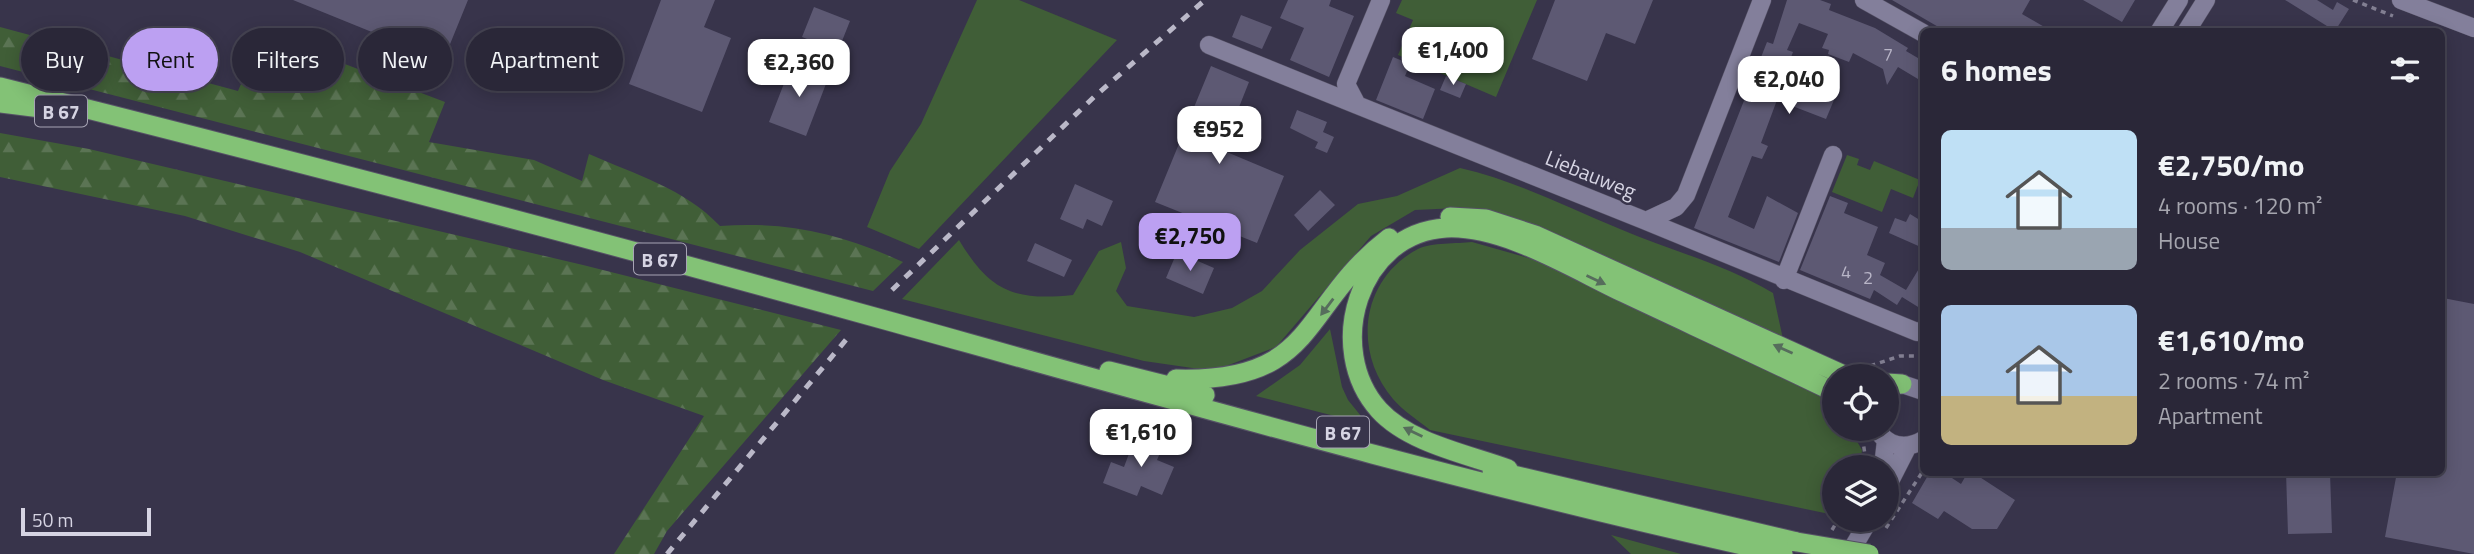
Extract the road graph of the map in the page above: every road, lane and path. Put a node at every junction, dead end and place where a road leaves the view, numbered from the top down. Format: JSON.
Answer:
{"nodes":[{"id":1,"x":1381,"y":0,"type":"edge"},
{"id":2,"x":1762,"y":0,"type":"edge"},
{"id":3,"x":1864,"y":0,"type":"edge"},
{"id":4,"x":2179,"y":0,"type":"edge"},
{"id":5,"x":2206,"y":0,"type":"edge"},
{"id":6,"x":2401,"y":0,"type":"edge"},
{"id":7,"x":2162,"y":28,"type":"edge"},
{"id":8,"x":2188,"y":28,"type":"edge"},
{"id":9,"x":2474,"y":28,"type":"edge"},
{"id":10,"x":1920,"y":31,"type":"edge"},
{"id":11,"x":1209,"y":45,"type":"dead end"},
{"id":12,"x":0,"y":87,"type":"edge"},
{"id":13,"x":0,"y":103,"type":"edge"},
{"id":14,"x":1357,"y":105,"type":"junction"},
{"id":15,"x":123,"y":118,"type":"junction"},
{"id":16,"x":1833,"y":155,"type":"dead end"},
{"id":17,"x":1646,"y":221,"type":"junction"},
{"id":18,"x":1784,"y":280,"type":"junction"},
{"id":19,"x":925,"y":331,"type":"junction"},
{"id":20,"x":1920,"y":331,"type":"edge"},
{"id":21,"x":1920,"y":356,"type":"edge"},
{"id":22,"x":1868,"y":364,"type":"edge"},
{"id":23,"x":1822,"y":365,"type":"edge"},
{"id":24,"x":1142,"y":378,"type":"junction"},
{"id":25,"x":1822,"y":386,"type":"edge"},
{"id":26,"x":1915,"y":443,"type":"edge"},
{"id":27,"x":1899,"y":468,"type":"edge"},
{"id":28,"x":1920,"y":476,"type":"edge"},
{"id":29,"x":1545,"y":483,"type":"junction"},
{"id":30,"x":1861,"y":532,"type":"edge"},
{"id":31,"x":1874,"y":546,"type":"edge"},
{"id":32,"x":1790,"y":548,"type":"edge"},
{"id":33,"x":1849,"y":554,"type":"edge"}],
"edges":[{"from":1,"to":14,"type":"street"},
{"from":2,"to":17,"type":"street","name":"Liebauweg"},
{"from":3,"to":10,"type":"street"},
{"from":4,"to":7,"type":"street"},
{"from":5,"to":8,"type":"street"},
{"from":6,"to":9,"type":"street"},
{"from":11,"to":14,"type":"street","name":"Liebauweg"},
{"from":12,"to":15,"type":"highway","number":"B 67"},
{"from":13,"to":15,"type":"highway","number":"B 67"},
{"from":14,"to":17,"type":"street","name":"Liebauweg"},
{"from":15,"to":19,"type":"highway","number":"B 67"},
{"from":16,"to":18,"type":"street"},
{"from":17,"to":18,"type":"street"},
{"from":18,"to":20,"type":"street"},
{"from":19,"to":24,"type":"highway","number":"B 67"},
{"from":19,"to":32,"type":"highway","number":"B 67"},
{"from":21,"to":22,"type":"path"},
{"from":23,"to":24,"type":"highway","one_way":true},
{"from":24,"to":29,"type":"highway","number":"B 67"},
{"from":29,"to":25,"type":"highway","one_way":true},
{"from":26,"to":27,"type":"street"},
{"from":28,"to":31,"type":"path"},
{"from":29,"to":32,"type":"highway","number":"B 67"},
{"from":30,"to":33,"type":"street"},
{"from":31,"to":32,"type":"highway","number":"B 67","bridge":true}]}
